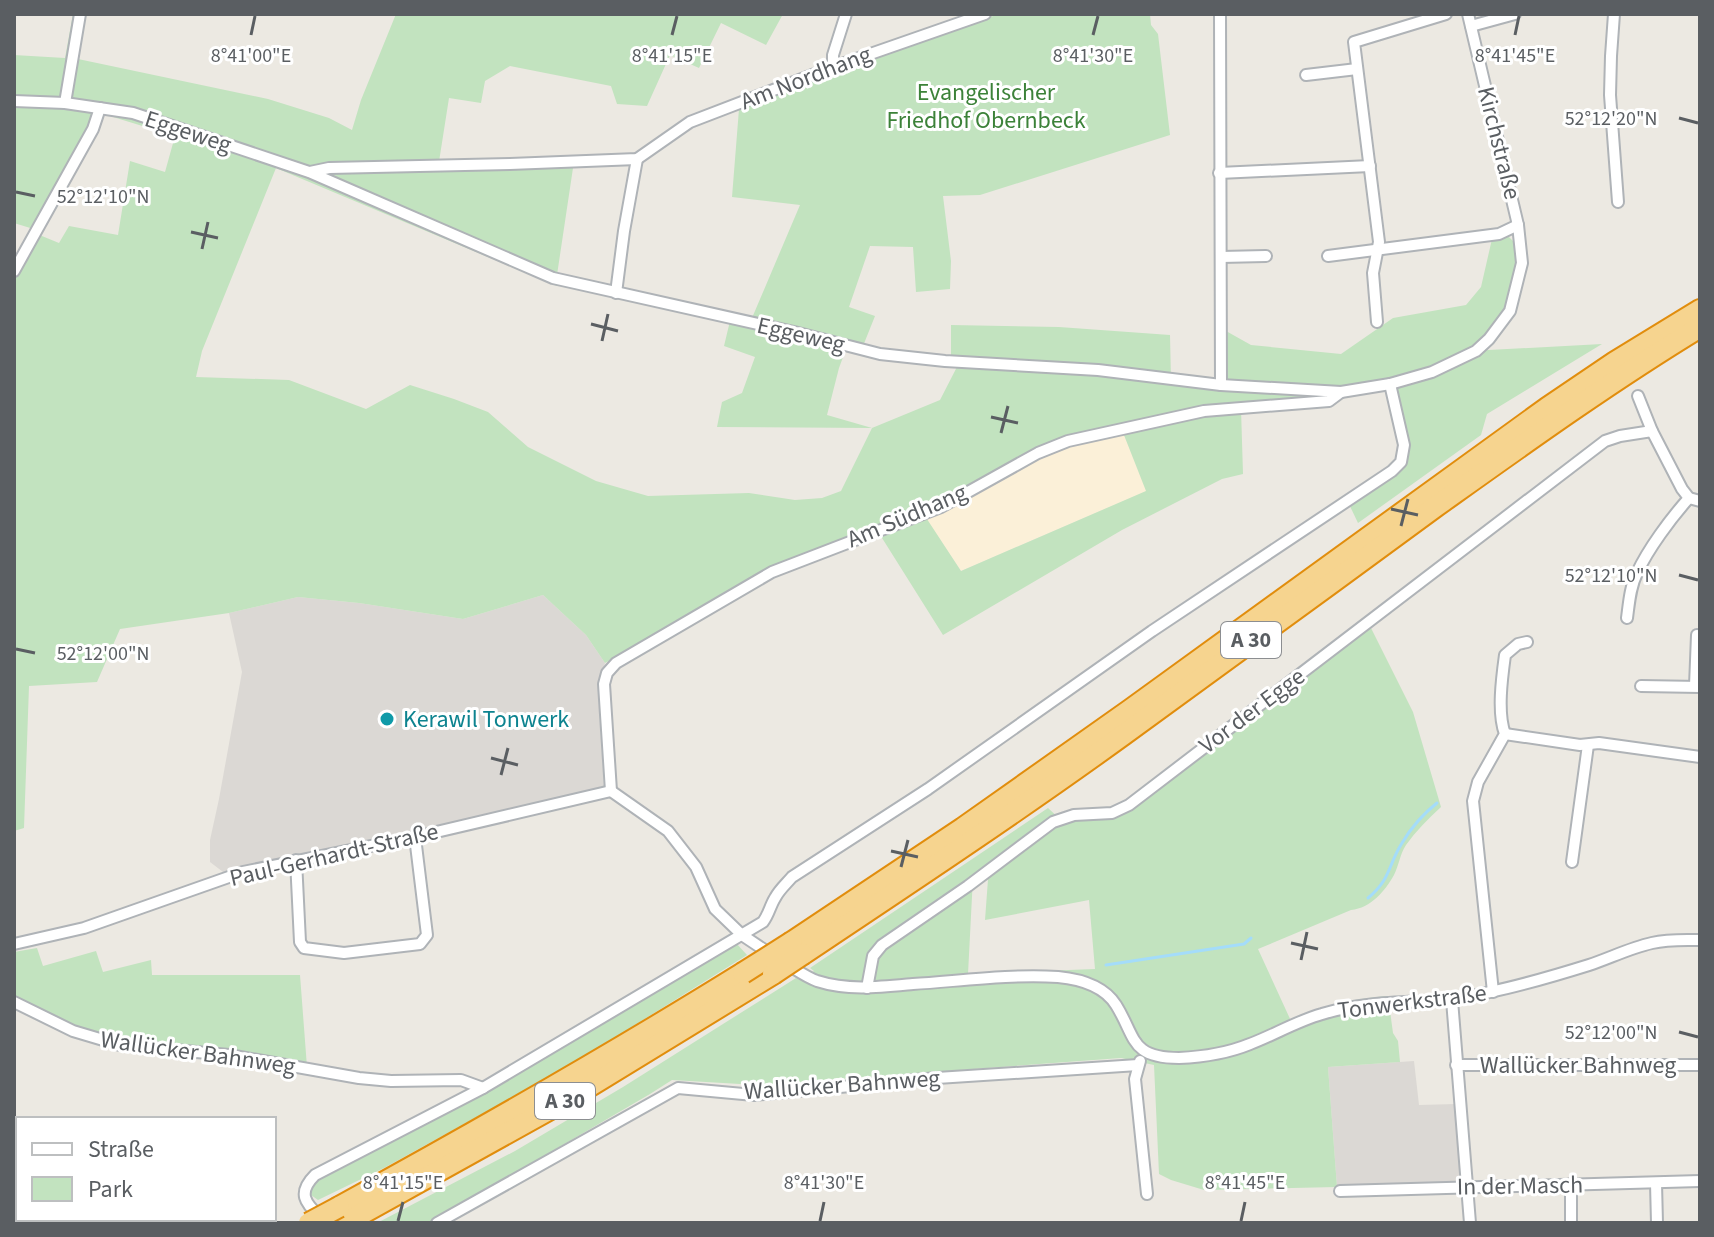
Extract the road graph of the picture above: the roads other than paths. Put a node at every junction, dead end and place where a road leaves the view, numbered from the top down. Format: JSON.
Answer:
{"nodes":[{"id":1,"x":80,"y":14,"type":"edge"},
{"id":2,"x":846,"y":14,"type":"edge"},
{"id":3,"x":985,"y":14,"type":"edge"},
{"id":4,"x":1220,"y":14,"type":"edge"},
{"id":5,"x":1446,"y":14,"type":"edge"},
{"id":6,"x":1468,"y":14,"type":"edge"},
{"id":7,"x":1515,"y":14,"type":"edge"},
{"id":8,"x":1614,"y":14,"type":"edge"},
{"id":9,"x":1471,"y":26,"type":"junction"},
{"id":10,"x":833,"y":67,"type":"junction"},
{"id":11,"x":1357,"y":69,"type":"junction"},
{"id":12,"x":1306,"y":75,"type":"dead end"},
{"id":13,"x":14,"y":101,"type":"edge"},
{"id":14,"x":65,"y":103,"type":"junction"},
{"id":15,"x":100,"y":108,"type":"junction"},
{"id":16,"x":637,"y":159,"type":"junction"},
{"id":17,"x":1370,"y":166,"type":"junction"},
{"id":18,"x":309,"y":172,"type":"junction"},
{"id":19,"x":1219,"y":173,"type":"junction"},
{"id":20,"x":1618,"y":202,"type":"dead end"},
{"id":21,"x":1518,"y":225,"type":"junction"},
{"id":22,"x":1377,"y":249,"type":"junction"},
{"id":23,"x":1266,"y":256,"type":"dead end"},
{"id":24,"x":1328,"y":256,"type":"dead end"},
{"id":25,"x":1221,"y":257,"type":"junction"},
{"id":26,"x":14,"y":271,"type":"edge"},
{"id":27,"x":616,"y":293,"type":"junction"},
{"id":28,"x":1700,"y":310,"type":"edge"},
{"id":29,"x":1377,"y":322,"type":"dead end"},
{"id":30,"x":1700,"y":327,"type":"edge"},
{"id":31,"x":1390,"y":384,"type":"junction"},
{"id":32,"x":1221,"y":385,"type":"junction"},
{"id":33,"x":1341,"y":392,"type":"junction"},
{"id":34,"x":1638,"y":396,"type":"dead end"},
{"id":35,"x":1652,"y":431,"type":"junction"},
{"id":36,"x":1694,"y":500,"type":"edge"},
{"id":37,"x":1627,"y":618,"type":"dead end"},
{"id":38,"x":1697,"y":635,"type":"dead end"},
{"id":39,"x":1527,"y":642,"type":"dead end"},
{"id":40,"x":1641,"y":686,"type":"dead end"},
{"id":41,"x":1698,"y":686,"type":"edge"},
{"id":42,"x":1505,"y":734,"type":"junction"},
{"id":43,"x":1588,"y":745,"type":"junction"},
{"id":44,"x":1700,"y":757,"type":"edge"},
{"id":45,"x":611,"y":791,"type":"junction"},
{"id":46,"x":415,"y":837,"type":"junction"},
{"id":47,"x":296,"y":860,"type":"junction"},
{"id":48,"x":1572,"y":862,"type":"dead end"},
{"id":49,"x":742,"y":935,"type":"junction"},
{"id":50,"x":1700,"y":940,"type":"edge"},
{"id":51,"x":14,"y":944,"type":"edge"},
{"id":52,"x":798,"y":948,"type":"junction"},
{"id":53,"x":867,"y":988,"type":"junction"},
{"id":54,"x":1493,"y":992,"type":"junction"},
{"id":55,"x":1452,"y":1000,"type":"junction"},
{"id":56,"x":14,"y":1002,"type":"edge"},
{"id":57,"x":1144,"y":1051,"type":"junction"},
{"id":58,"x":1138,"y":1065,"type":"junction"},
{"id":59,"x":1456,"y":1065,"type":"junction"},
{"id":60,"x":1700,"y":1065,"type":"edge"},
{"id":61,"x":483,"y":1088,"type":"junction"},
{"id":62,"x":1700,"y":1181,"type":"edge"},
{"id":63,"x":1656,"y":1183,"type":"junction"},
{"id":64,"x":1571,"y":1184,"type":"junction"},
{"id":65,"x":1467,"y":1187,"type":"junction"},
{"id":66,"x":1340,"y":1191,"type":"dead end"},
{"id":67,"x":1147,"y":1194,"type":"dead end"},
{"id":68,"x":341,"y":1218,"type":"edge"},
{"id":69,"x":309,"y":1223,"type":"edge"},
{"id":70,"x":437,"y":1223,"type":"edge"},
{"id":71,"x":1470,"y":1223,"type":"edge"},
{"id":72,"x":1571,"y":1223,"type":"edge"},
{"id":73,"x":1657,"y":1223,"type":"edge"}],
"edges":[{"from":1,"to":14,"type":"street"},
{"from":2,"to":10,"type":"street"},
{"from":3,"to":10,"type":"street","name":"Am Nordhang"},
{"from":4,"to":19,"type":"street"},
{"from":5,"to":11,"type":"street"},
{"from":6,"to":9,"type":"street","name":"Kirchstraße"},
{"from":7,"to":9,"type":"street"},
{"from":8,"to":20,"type":"street"},
{"from":9,"to":21,"type":"street","name":"Kirchstraße"},
{"from":10,"to":16,"type":"street","name":"Am Nordhang"},
{"from":11,"to":12,"type":"street"},
{"from":11,"to":17,"type":"street"},
{"from":13,"to":14,"type":"street","name":"Eggeweg"},
{"from":14,"to":15,"type":"street","name":"Eggeweg"},
{"from":15,"to":18,"type":"street","name":"Eggeweg"},
{"from":15,"to":26,"type":"street"},
{"from":16,"to":18,"type":"street"},
{"from":16,"to":27,"type":"street"},
{"from":17,"to":19,"type":"street"},
{"from":17,"to":22,"type":"street"},
{"from":18,"to":27,"type":"street","name":"Eggeweg"},
{"from":19,"to":25,"type":"street"},
{"from":21,"to":22,"type":"street"},
{"from":21,"to":31,"type":"street","name":"Eggeweg"},
{"from":22,"to":24,"type":"street"},
{"from":22,"to":29,"type":"street"},
{"from":23,"to":25,"type":"street"},
{"from":25,"to":32,"type":"street"},
{"from":27,"to":32,"type":"street","name":"Eggeweg"},
{"from":28,"to":52,"type":"highway","number":"A 30"},
{"from":30,"to":52,"type":"highway","number":"A 30"},
{"from":31,"to":33,"type":"street","name":"Eggeweg"},
{"from":31,"to":49,"type":"street"},
{"from":32,"to":33,"type":"street","name":"Eggeweg"},
{"from":33,"to":45,"type":"street","name":"Am Südhang"},
{"from":34,"to":35,"type":"street"},
{"from":35,"to":36,"type":"street"},
{"from":35,"to":53,"type":"street","name":"Vor der Egge"},
{"from":36,"to":37,"type":"street"},
{"from":38,"to":41,"type":"street"},
{"from":39,"to":42,"type":"street"},
{"from":40,"to":41,"type":"street"},
{"from":42,"to":43,"type":"street"},
{"from":42,"to":54,"type":"street"},
{"from":43,"to":44,"type":"street"},
{"from":43,"to":48,"type":"street"},
{"from":45,"to":46,"type":"street","name":"Paul-Gerhardt-Straße"},
{"from":45,"to":49,"type":"street"},
{"from":46,"to":47,"type":"street","name":"Paul-Gerhardt-Straße"},
{"from":46,"to":47,"type":"street"},
{"from":47,"to":51,"type":"street","name":"Paul-Gerhardt-Straße"},
{"from":49,"to":53,"type":"street"},
{"from":49,"to":61,"type":"street"},
{"from":50,"to":54,"type":"street","name":"Tonwerkstraße"},
{"from":52,"to":68,"type":"highway","number":"A 30","bridge":true},
{"from":52,"to":68,"type":"highway","number":"A 30","bridge":true},
{"from":53,"to":57,"type":"street"},
{"from":54,"to":55,"type":"street","name":"Tonwerkstraße"},
{"from":55,"to":57,"type":"street","name":"Tonwerkstraße"},
{"from":55,"to":59,"type":"street"},
{"from":56,"to":61,"type":"street","name":"Wallücker Bahnweg"},
{"from":57,"to":58,"type":"street"},
{"from":58,"to":67,"type":"street"},
{"from":58,"to":70,"type":"street","name":"Wallücker Bahnweg"},
{"from":59,"to":60,"type":"street","name":"Wallücker Bahnweg"},
{"from":59,"to":65,"type":"street"},
{"from":61,"to":68,"type":"street"},
{"from":62,"to":63,"type":"street","name":"In der Masch"},
{"from":63,"to":64,"type":"street","name":"In der Masch"},
{"from":63,"to":73,"type":"street"},
{"from":64,"to":65,"type":"street","name":"In der Masch"},
{"from":64,"to":72,"type":"street"},
{"from":65,"to":66,"type":"street","name":"In der Masch"},
{"from":65,"to":71,"type":"street"},
{"from":68,"to":69,"type":"highway","number":"A 30","bridge":true}]}
